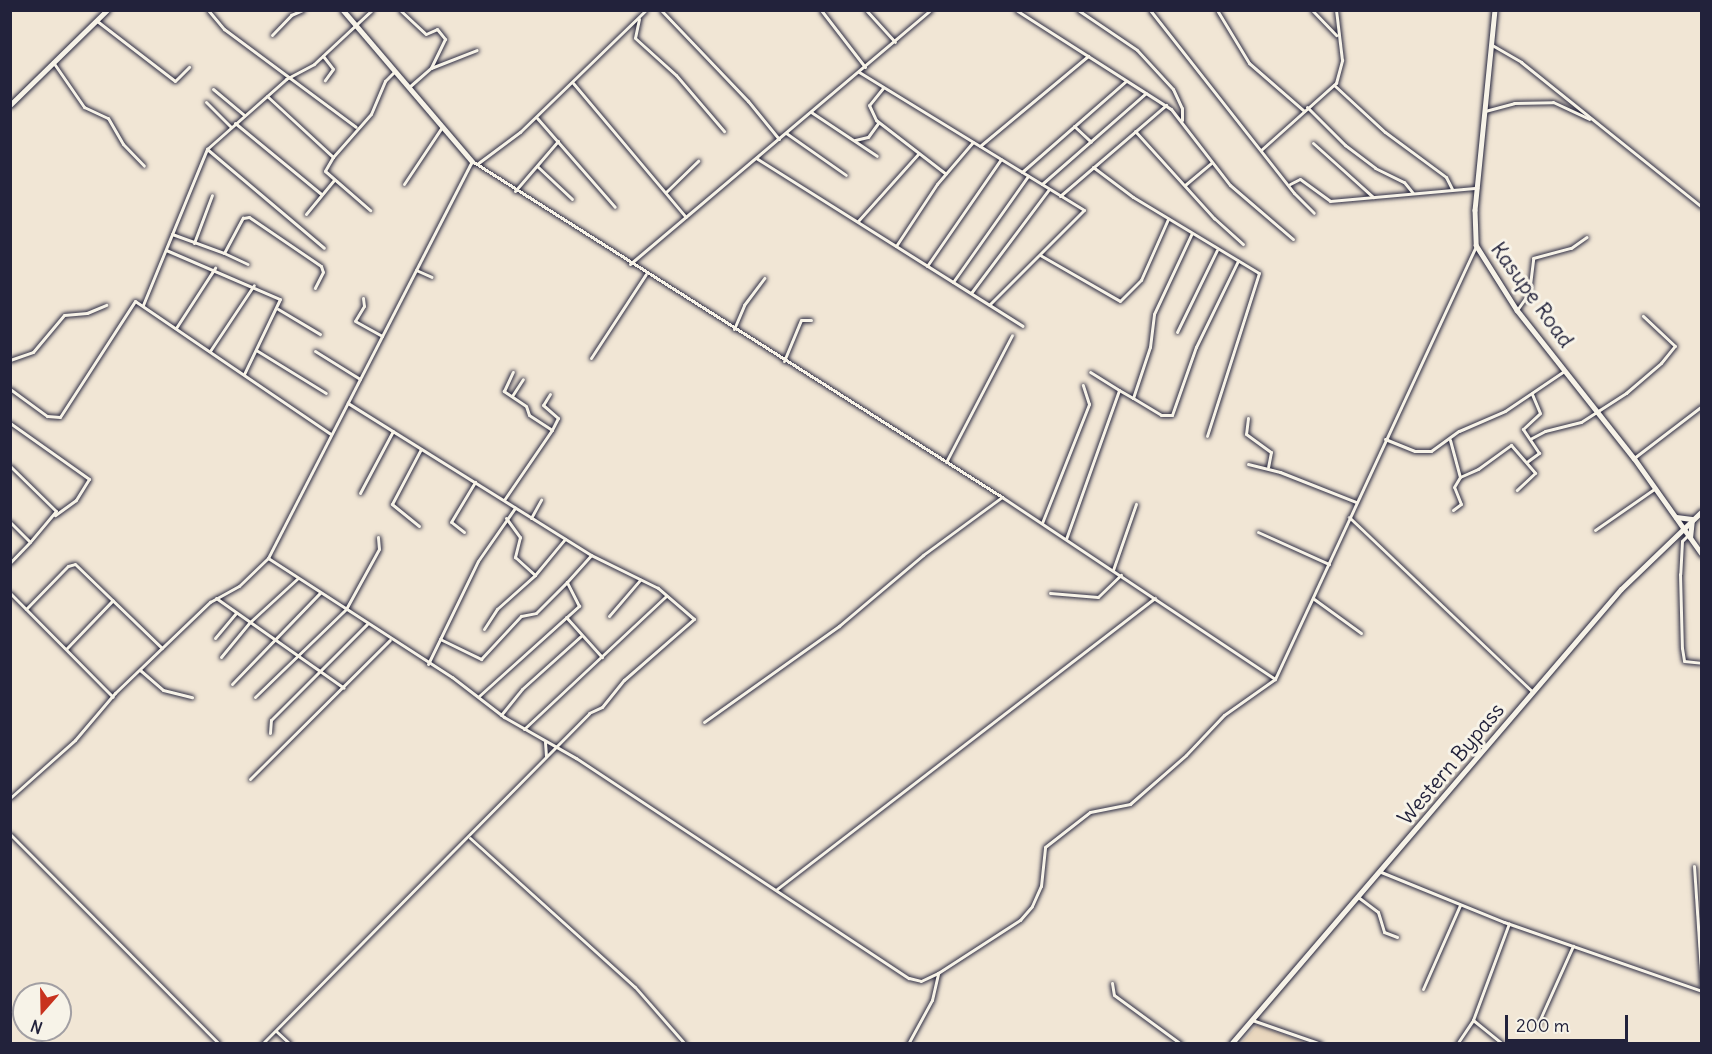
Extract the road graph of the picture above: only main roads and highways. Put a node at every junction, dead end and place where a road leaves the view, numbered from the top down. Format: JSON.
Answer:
{"nodes":[{"id":1,"x":1701,"y":511,"type":"edge"},
{"id":2,"x":1692,"y":519,"type":"junction"},
{"id":3,"x":1675,"y":534,"type":"junction"},
{"id":4,"x":1231,"y":1044,"type":"edge"}],
"edges":[{"from":1,"to":2,"type":"main road","name":"Western Bypass"},
{"from":2,"to":3,"type":"main road","name":"Western Bypass"},
{"from":2,"to":3,"type":"main road"},
{"from":2,"to":3,"type":"main road"},
{"from":3,"to":4,"type":"main road","name":"Western Bypass"}]}
